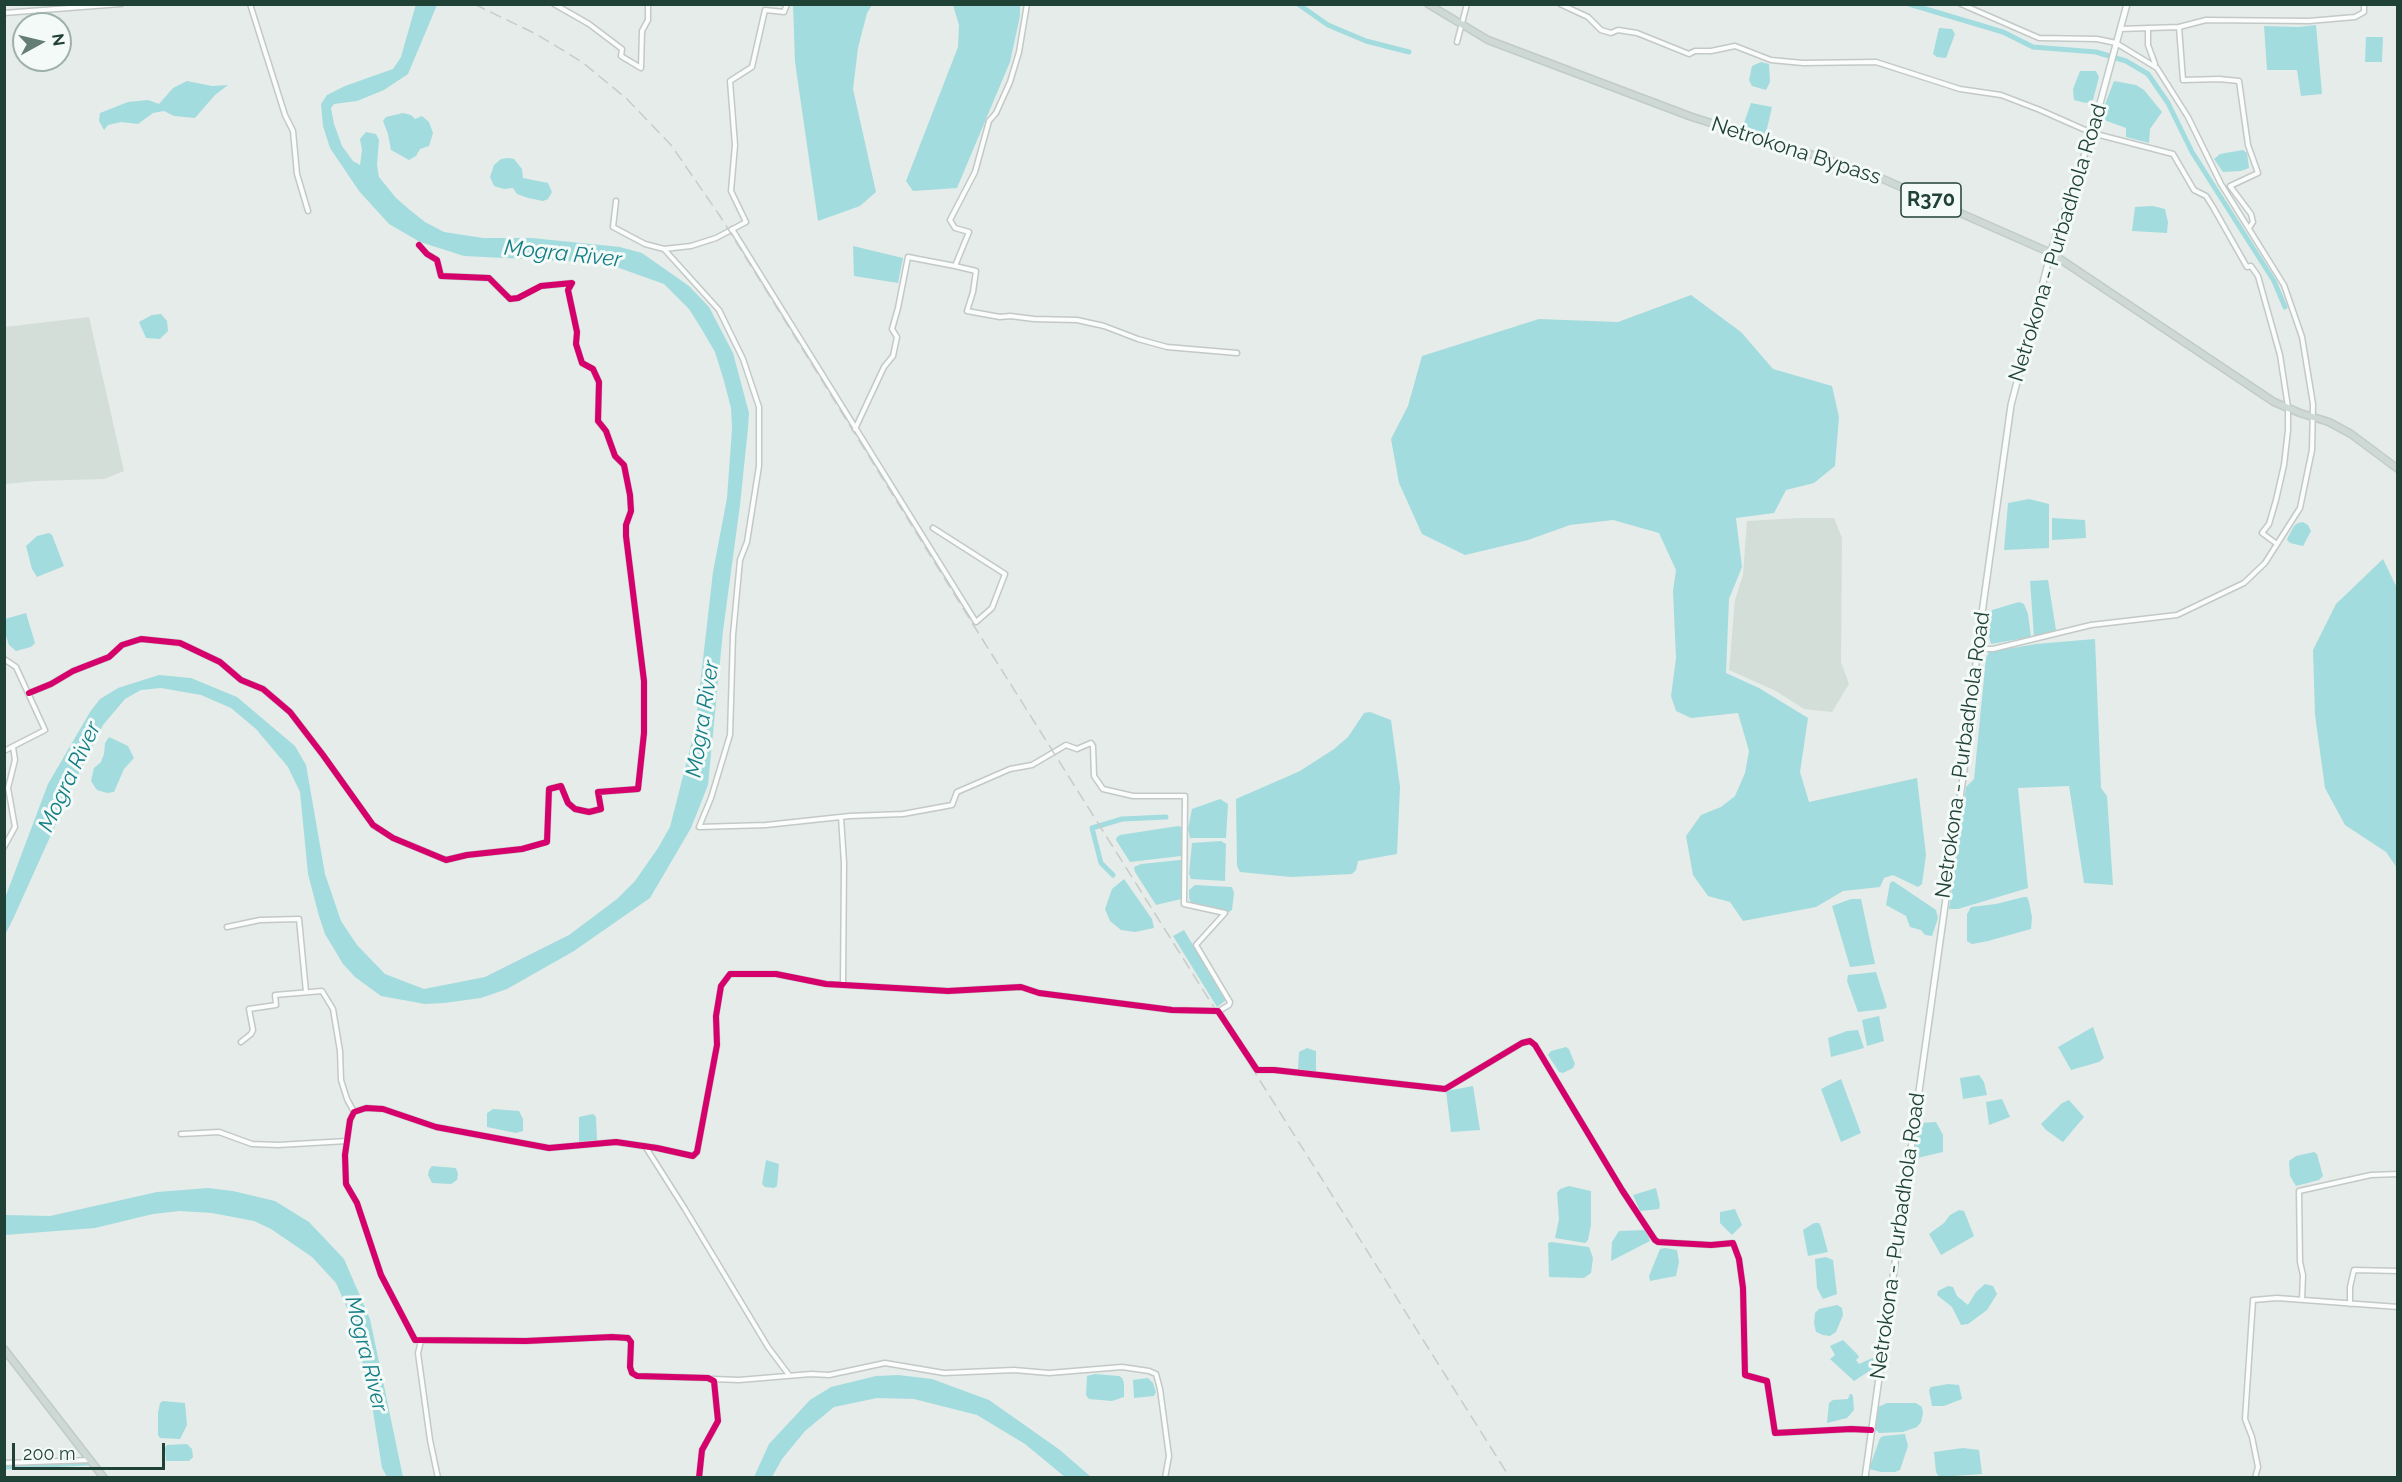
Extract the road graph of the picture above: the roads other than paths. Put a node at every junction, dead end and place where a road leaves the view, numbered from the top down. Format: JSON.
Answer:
{"nodes":[{"id":1,"x":121,"y":4,"type":"edge"},
{"id":2,"x":250,"y":4,"type":"edge"},
{"id":3,"x":554,"y":4,"type":"edge"},
{"id":4,"x":648,"y":4,"type":"edge"},
{"id":5,"x":787,"y":4,"type":"edge"},
{"id":6,"x":1027,"y":4,"type":"edge"},
{"id":7,"x":1428,"y":4,"type":"edge"},
{"id":8,"x":1467,"y":4,"type":"edge"},
{"id":9,"x":1560,"y":4,"type":"edge"},
{"id":10,"x":1961,"y":4,"type":"edge"},
{"id":11,"x":2127,"y":4,"type":"edge"},
{"id":12,"x":2364,"y":4,"type":"edge"},
{"id":13,"x":4,"y":13,"type":"edge"},
{"id":14,"x":2179,"y":27,"type":"junction"},
{"id":15,"x":2148,"y":28,"type":"junction"},
{"id":16,"x":2120,"y":29,"type":"junction"},
{"id":17,"x":1457,"y":42,"type":"dead end"},
{"id":18,"x":2115,"y":45,"type":"junction"},
{"id":19,"x":2157,"y":68,"type":"junction"},
{"id":20,"x":2092,"y":133,"type":"junction"},
{"id":21,"x":616,"y":201,"type":"dead end"},
{"id":22,"x":308,"y":212,"type":"dead end"},
{"id":23,"x":2249,"y":228,"type":"junction"},
{"id":24,"x":732,"y":229,"type":"junction"},
{"id":25,"x":419,"y":244,"type":"dead end"},
{"id":26,"x":664,"y":249,"type":"junction"},
{"id":27,"x":2051,"y":253,"type":"junction"},
{"id":28,"x":955,"y":266,"type":"junction"},
{"id":29,"x":1237,"y":353,"type":"dead end"},
{"id":30,"x":855,"y":429,"type":"junction"},
{"id":31,"x":2397,"y":469,"type":"edge"},
{"id":32,"x":933,"y":528,"type":"dead end"},
{"id":33,"x":2277,"y":544,"type":"junction"},
{"id":34,"x":1977,"y":649,"type":"junction"},
{"id":35,"x":4,"y":659,"type":"edge"},
{"id":36,"x":29,"y":693,"type":"junction"},
{"id":37,"x":12,"y":747,"type":"junction"},
{"id":38,"x":4,"y":751,"type":"edge"},
{"id":39,"x":841,"y":817,"type":"junction"},
{"id":40,"x":4,"y":847,"type":"edge"},
{"id":41,"x":227,"y":927,"type":"dead end"},
{"id":42,"x":843,"y":984,"type":"junction"},
{"id":43,"x":306,"y":992,"type":"junction"},
{"id":44,"x":1219,"y":1011,"type":"junction"},
{"id":45,"x":241,"y":1042,"type":"dead end"},
{"id":46,"x":354,"y":1112,"type":"junction"},
{"id":47,"x":182,"y":1134,"type":"dead end"},
{"id":48,"x":347,"y":1141,"type":"junction"},
{"id":49,"x":644,"y":1146,"type":"junction"},
{"id":50,"x":2397,"y":1174,"type":"edge"},
{"id":51,"x":2397,"y":1271,"type":"edge"},
{"id":52,"x":2302,"y":1299,"type":"junction"},
{"id":53,"x":2350,"y":1304,"type":"junction"},
{"id":54,"x":2397,"y":1307,"type":"edge"},
{"id":55,"x":421,"y":1341,"type":"junction"},
{"id":56,"x":4,"y":1349,"type":"edge"},
{"id":57,"x":789,"y":1375,"type":"junction"},
{"id":58,"x":712,"y":1379,"type":"junction"},
{"id":59,"x":1871,"y":1430,"type":"junction"},
{"id":60,"x":92,"y":1460,"type":"junction"},
{"id":61,"x":4,"y":1463,"type":"edge"},
{"id":62,"x":104,"y":1478,"type":"edge"},
{"id":63,"x":438,"y":1478,"type":"edge"},
{"id":64,"x":699,"y":1478,"type":"edge"},
{"id":65,"x":1165,"y":1478,"type":"edge"},
{"id":66,"x":1865,"y":1478,"type":"edge"},
{"id":67,"x":2255,"y":1478,"type":"edge"}],
"edges":[{"from":1,"to":13,"type":"street"},
{"from":2,"to":22,"type":"street"},
{"from":3,"to":4,"type":"street"},
{"from":5,"to":24,"type":"street"},
{"from":6,"to":28,"type":"street"},
{"from":7,"to":27,"type":"main road","name":"Netrokona Bypass","number":"R370"},
{"from":8,"to":17,"type":"street"},
{"from":9,"to":20,"type":"street"},
{"from":10,"to":18,"type":"street"},
{"from":11,"to":16,"type":"main road","name":"Netrokona - Purbadhola Road"},
{"from":12,"to":14,"type":"street"},
{"from":14,"to":15,"type":"street"},
{"from":14,"to":23,"type":"street"},
{"from":15,"to":16,"type":"street"},
{"from":15,"to":19,"type":"street"},
{"from":16,"to":18,"type":"main road","name":"Netrokona - Purbadhola Road"},
{"from":18,"to":19,"type":"street"},
{"from":18,"to":20,"type":"main road","name":"Netrokona - Purbadhola Road"},
{"from":19,"to":23,"type":"street"},
{"from":20,"to":27,"type":"main road","name":"Netrokona - Purbadhola Road"},
{"from":20,"to":33,"type":"street"},
{"from":21,"to":26,"type":"street"},
{"from":23,"to":33,"type":"street"},
{"from":24,"to":26,"type":"street"},
{"from":24,"to":30,"type":"street"},
{"from":25,"to":36,"type":"street"},
{"from":26,"to":39,"type":"street"},
{"from":27,"to":31,"type":"main road","name":"Netrokona Bypass","number":"R370"},
{"from":27,"to":34,"type":"main road","name":"Netrokona - Purbadhola Road"},
{"from":28,"to":29,"type":"street"},
{"from":28,"to":30,"type":"street"},
{"from":30,"to":32,"type":"street"},
{"from":33,"to":34,"type":"street"},
{"from":34,"to":59,"type":"main road","name":"Netrokona - Purbadhola Road"},
{"from":35,"to":36,"type":"street"},
{"from":36,"to":37,"type":"street"},
{"from":37,"to":38,"type":"street"},
{"from":37,"to":40,"type":"street"},
{"from":39,"to":42,"type":"street"},
{"from":39,"to":44,"type":"street"},
{"from":41,"to":43,"type":"street"},
{"from":42,"to":44,"type":"street"},
{"from":42,"to":49,"type":"street"},
{"from":43,"to":45,"type":"street"},
{"from":43,"to":46,"type":"street"},
{"from":44,"to":59,"type":"street"},
{"from":46,"to":48,"type":"street"},
{"from":46,"to":49,"type":"street"},
{"from":47,"to":48,"type":"street"},
{"from":48,"to":55,"type":"street"},
{"from":49,"to":57,"type":"street"},
{"from":50,"to":52,"type":"street"},
{"from":51,"to":53,"type":"street"},
{"from":52,"to":53,"type":"street"},
{"from":52,"to":67,"type":"street"},
{"from":53,"to":54,"type":"street"},
{"from":55,"to":58,"type":"street"},
{"from":55,"to":63,"type":"street"},
{"from":56,"to":60,"type":"main road"},
{"from":57,"to":58,"type":"street"},
{"from":57,"to":65,"type":"street"},
{"from":58,"to":64,"type":"street"},
{"from":59,"to":66,"type":"main road","name":"Netrokona - Purbadhola Road"},
{"from":60,"to":61,"type":"street"},
{"from":60,"to":62,"type":"main road"}]}
